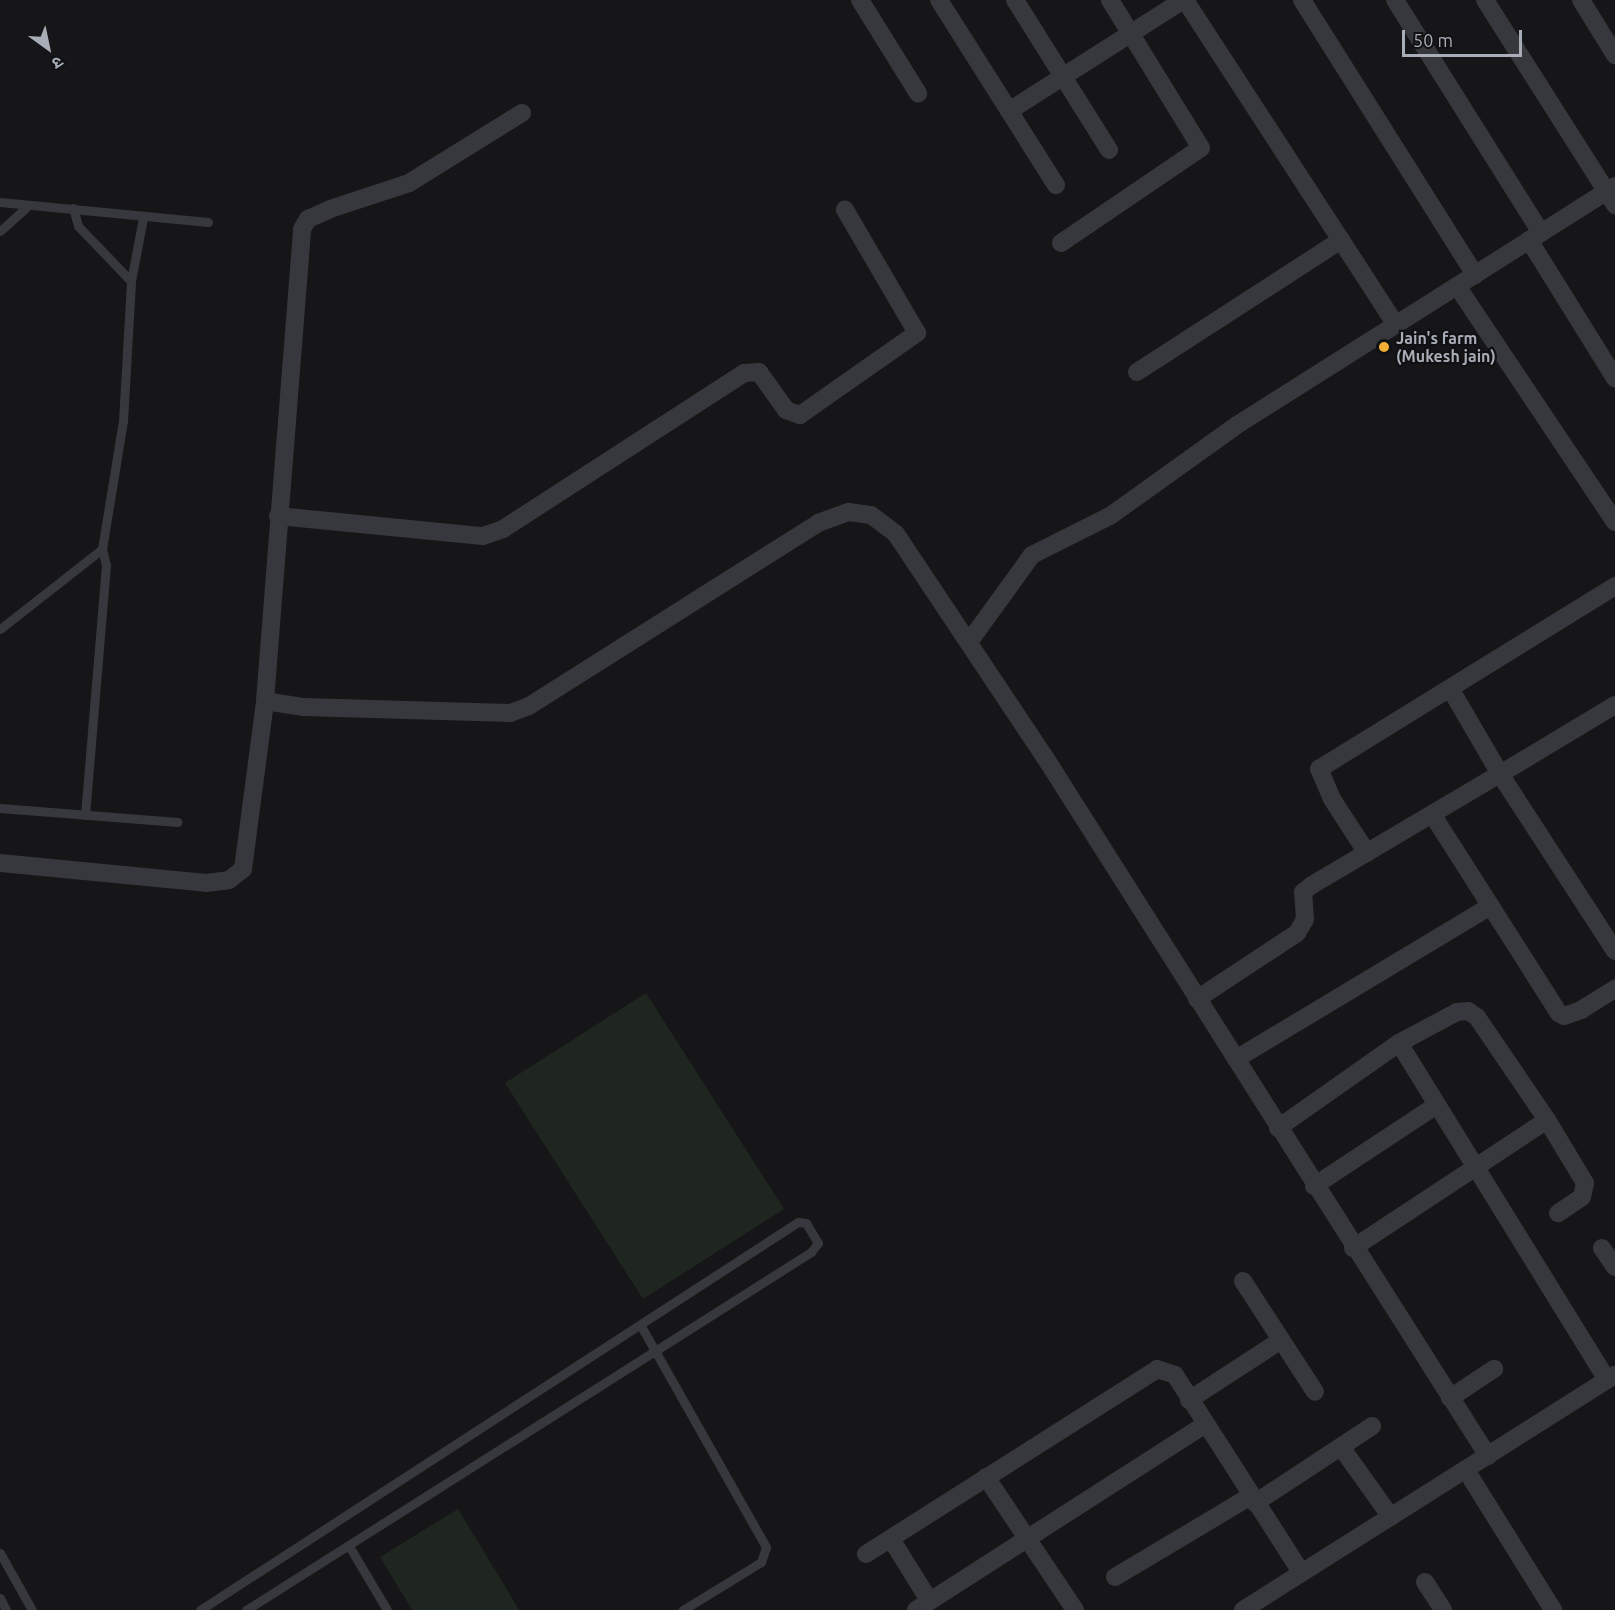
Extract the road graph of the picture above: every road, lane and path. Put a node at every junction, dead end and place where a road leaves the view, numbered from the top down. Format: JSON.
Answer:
{"nodes":[{"id":1,"x":860,"y":0,"type":"edge"},
{"id":2,"x":939,"y":0,"type":"edge"},
{"id":3,"x":1015,"y":0,"type":"edge"},
{"id":4,"x":1110,"y":0,"type":"edge"},
{"id":5,"x":1184,"y":0,"type":"edge"},
{"id":6,"x":1302,"y":0,"type":"edge"},
{"id":7,"x":1395,"y":0,"type":"edge"},
{"id":8,"x":1485,"y":0,"type":"edge"},
{"id":9,"x":1581,"y":0,"type":"edge"},
{"id":10,"x":1130,"y":34,"type":"junction"},
{"id":11,"x":1615,"y":55,"type":"edge"},
{"id":12,"x":1063,"y":76,"type":"junction"},
{"id":13,"x":918,"y":93,"type":"dead end"},
{"id":14,"x":1009,"y":111,"type":"junction"},
{"id":15,"x":522,"y":113,"type":"dead end"},
{"id":16,"x":1109,"y":150,"type":"dead end"},
{"id":17,"x":1056,"y":185,"type":"dead end"},
{"id":18,"x":1612,"y":194,"type":"edge"},
{"id":19,"x":0,"y":202,"type":"edge"},
{"id":20,"x":27,"y":207,"type":"junction"},
{"id":21,"x":73,"y":208,"type":"junction"},
{"id":22,"x":845,"y":210,"type":"dead end"},
{"id":23,"x":143,"y":218,"type":"junction"},
{"id":24,"x":208,"y":222,"type":"dead end"},
{"id":25,"x":0,"y":231,"type":"edge"},
{"id":26,"x":1535,"y":236,"type":"junction"},
{"id":27,"x":1341,"y":240,"type":"junction"},
{"id":28,"x":1061,"y":243,"type":"dead end"},
{"id":29,"x":1475,"y":275,"type":"junction"},
{"id":30,"x":131,"y":281,"type":"junction"},
{"id":31,"x":1457,"y":286,"type":"junction"},
{"id":32,"x":1396,"y":325,"type":"junction"},
{"id":33,"x":1137,"y":372,"type":"dead end"},
{"id":34,"x":1615,"y":378,"type":"edge"},
{"id":35,"x":278,"y":516,"type":"junction"},
{"id":36,"x":1615,"y":522,"type":"edge"},
{"id":37,"x":102,"y":549,"type":"junction"},
{"id":38,"x":1615,"y":586,"type":"edge"},
{"id":39,"x":0,"y":629,"type":"edge"},
{"id":40,"x":969,"y":642,"type":"junction"},
{"id":41,"x":1450,"y":688,"type":"junction"},
{"id":42,"x":265,"y":701,"type":"junction"},
{"id":43,"x":1615,"y":705,"type":"edge"},
{"id":44,"x":1500,"y":774,"type":"junction"},
{"id":45,"x":0,"y":808,"type":"edge"},
{"id":46,"x":1432,"y":814,"type":"junction"},
{"id":47,"x":85,"y":815,"type":"junction"},
{"id":48,"x":177,"y":822,"type":"dead end"},
{"id":49,"x":1367,"y":853,"type":"junction"},
{"id":50,"x":0,"y":863,"type":"edge"},
{"id":51,"x":1491,"y":906,"type":"junction"},
{"id":52,"x":1615,"y":951,"type":"edge"},
{"id":53,"x":1615,"y":989,"type":"edge"},
{"id":54,"x":1197,"y":999,"type":"junction"},
{"id":55,"x":1399,"y":1043,"type":"junction"},
{"id":56,"x":1236,"y":1059,"type":"junction"},
{"id":57,"x":1437,"y":1105,"type":"junction"},
{"id":58,"x":1547,"y":1120,"type":"junction"},
{"id":59,"x":1278,"y":1128,"type":"junction"},
{"id":60,"x":1478,"y":1167,"type":"junction"},
{"id":61,"x":1314,"y":1186,"type":"junction"},
{"id":62,"x":1558,"y":1213,"type":"dead end"},
{"id":63,"x":1353,"y":1248,"type":"junction"},
{"id":64,"x":1602,"y":1248,"type":"dead end"},
{"id":65,"x":1615,"y":1267,"type":"edge"},
{"id":66,"x":1243,"y":1281,"type":"dead end"},
{"id":67,"x":641,"y":1326,"type":"junction"},
{"id":68,"x":1281,"y":1340,"type":"junction"},
{"id":69,"x":656,"y":1353,"type":"junction"},
{"id":70,"x":1494,"y":1369,"type":"dead end"},
{"id":71,"x":1611,"y":1377,"type":"edge"},
{"id":72,"x":1315,"y":1392,"type":"dead end"},
{"id":73,"x":1450,"y":1398,"type":"junction"},
{"id":74,"x":1189,"y":1400,"type":"junction"},
{"id":75,"x":1204,"y":1425,"type":"junction"},
{"id":76,"x":1372,"y":1426,"type":"dead end"},
{"id":77,"x":1341,"y":1447,"type":"junction"},
{"id":78,"x":1488,"y":1456,"type":"junction"},
{"id":79,"x":1466,"y":1470,"type":"junction"},
{"id":80,"x":986,"y":1477,"type":"junction"},
{"id":81,"x":1253,"y":1499,"type":"junction"},
{"id":82,"x":1391,"y":1517,"type":"junction"},
{"id":83,"x":891,"y":1539,"type":"junction"},
{"id":84,"x":1027,"y":1539,"type":"junction"},
{"id":85,"x":349,"y":1546,"type":"junction"},
{"id":86,"x":0,"y":1553,"type":"edge"},
{"id":87,"x":866,"y":1554,"type":"dead end"},
{"id":88,"x":1301,"y":1572,"type":"junction"},
{"id":89,"x":1115,"y":1577,"type":"dead end"},
{"id":90,"x":1425,"y":1582,"type":"dead end"},
{"id":91,"x":0,"y":1598,"type":"edge"},
{"id":92,"x":923,"y":1605,"type":"edge"},
{"id":93,"x":6,"y":1610,"type":"edge"},
{"id":94,"x":32,"y":1610,"type":"edge"},
{"id":95,"x":200,"y":1610,"type":"edge"},
{"id":96,"x":246,"y":1610,"type":"edge"},
{"id":97,"x":387,"y":1610,"type":"edge"},
{"id":98,"x":684,"y":1610,"type":"edge"},
{"id":99,"x":1075,"y":1610,"type":"edge"},
{"id":100,"x":1242,"y":1610,"type":"edge"},
{"id":101,"x":1443,"y":1610,"type":"edge"},
{"id":102,"x":1553,"y":1610,"type":"edge"}],
"edges":[{"from":1,"to":13,"type":"street"},
{"from":2,"to":14,"type":"street"},
{"from":3,"to":12,"type":"street"},
{"from":4,"to":10,"type":"street"},
{"from":5,"to":10,"type":"street"},
{"from":5,"to":27,"type":"street"},
{"from":6,"to":29,"type":"street"},
{"from":7,"to":26,"type":"street"},
{"from":8,"to":18,"type":"street"},
{"from":9,"to":11,"type":"street"},
{"from":10,"to":12,"type":"street"},
{"from":10,"to":28,"type":"street"},
{"from":12,"to":14,"type":"street"},
{"from":12,"to":16,"type":"street"},
{"from":14,"to":17,"type":"street"},
{"from":15,"to":35,"type":"street"},
{"from":18,"to":26,"type":"street"},
{"from":19,"to":20,"type":"lane"},
{"from":20,"to":21,"type":"lane"},
{"from":20,"to":25,"type":"lane"},
{"from":21,"to":23,"type":"lane"},
{"from":21,"to":30,"type":"lane"},
{"from":22,"to":35,"type":"street"},
{"from":23,"to":24,"type":"lane"},
{"from":23,"to":30,"type":"lane"},
{"from":26,"to":29,"type":"street"},
{"from":26,"to":34,"type":"street"},
{"from":27,"to":32,"type":"street"},
{"from":27,"to":33,"type":"street"},
{"from":29,"to":31,"type":"street"},
{"from":30,"to":37,"type":"lane"},
{"from":31,"to":32,"type":"street"},
{"from":31,"to":36,"type":"street"},
{"from":32,"to":40,"type":"street"},
{"from":35,"to":42,"type":"street"},
{"from":37,"to":39,"type":"lane"},
{"from":37,"to":47,"type":"lane"},
{"from":38,"to":41,"type":"street"},
{"from":40,"to":42,"type":"street"},
{"from":40,"to":54,"type":"street"},
{"from":41,"to":44,"type":"street"},
{"from":41,"to":49,"type":"street"},
{"from":42,"to":50,"type":"street"},
{"from":43,"to":44,"type":"street"},
{"from":44,"to":46,"type":"street"},
{"from":44,"to":52,"type":"street"},
{"from":45,"to":47,"type":"lane"},
{"from":46,"to":49,"type":"street"},
{"from":46,"to":51,"type":"street"},
{"from":47,"to":48,"type":"lane"},
{"from":49,"to":54,"type":"street"},
{"from":51,"to":53,"type":"street"},
{"from":51,"to":56,"type":"street"},
{"from":54,"to":56,"type":"street"},
{"from":55,"to":57,"type":"street"},
{"from":55,"to":58,"type":"street"},
{"from":55,"to":59,"type":"street"},
{"from":56,"to":59,"type":"street"},
{"from":57,"to":60,"type":"street"},
{"from":57,"to":61,"type":"street"},
{"from":58,"to":60,"type":"street"},
{"from":58,"to":62,"type":"street"},
{"from":59,"to":61,"type":"street"},
{"from":60,"to":63,"type":"street"},
{"from":60,"to":71,"type":"street"},
{"from":61,"to":63,"type":"street"},
{"from":63,"to":73,"type":"street"},
{"from":64,"to":65,"type":"street"},
{"from":66,"to":68,"type":"street"},
{"from":67,"to":69,"type":"lane"},
{"from":67,"to":69,"type":"lane"},
{"from":67,"to":95,"type":"lane"},
{"from":68,"to":72,"type":"street"},
{"from":68,"to":74,"type":"street"},
{"from":69,"to":85,"type":"lane"},
{"from":69,"to":98,"type":"lane"},
{"from":70,"to":73,"type":"street"},
{"from":71,"to":78,"type":"street"},
{"from":73,"to":78,"type":"street"},
{"from":74,"to":75,"type":"street"},
{"from":74,"to":80,"type":"street"},
{"from":75,"to":81,"type":"street"},
{"from":75,"to":84,"type":"street"},
{"from":76,"to":77,"type":"street"},
{"from":77,"to":81,"type":"street"},
{"from":77,"to":82,"type":"street"},
{"from":78,"to":79,"type":"street"},
{"from":79,"to":82,"type":"street"},
{"from":79,"to":102,"type":"street"},
{"from":80,"to":83,"type":"street"},
{"from":80,"to":84,"type":"street"},
{"from":81,"to":88,"type":"street"},
{"from":81,"to":89,"type":"street"},
{"from":82,"to":88,"type":"street"},
{"from":83,"to":87,"type":"street"},
{"from":83,"to":92,"type":"street"},
{"from":84,"to":92,"type":"street"},
{"from":84,"to":99,"type":"street"},
{"from":85,"to":96,"type":"lane"},
{"from":85,"to":97,"type":"lane"},
{"from":86,"to":94,"type":"lane"},
{"from":88,"to":100,"type":"street"},
{"from":90,"to":101,"type":"street"},
{"from":91,"to":93,"type":"lane"}]}
